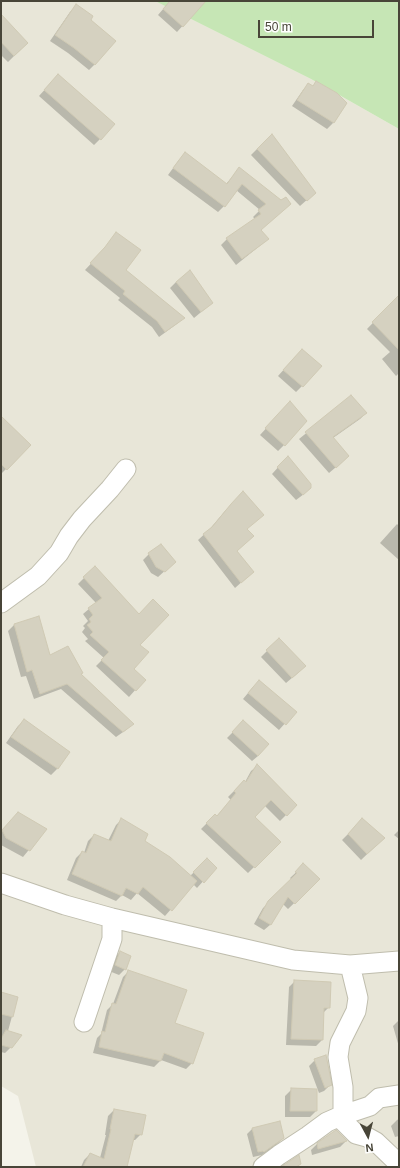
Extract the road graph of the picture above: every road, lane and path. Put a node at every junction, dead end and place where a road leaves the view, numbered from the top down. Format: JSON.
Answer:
{"nodes":[{"id":1,"x":126,"y":469,"type":"dead end"},
{"id":2,"x":1,"y":603,"type":"edge"},
{"id":3,"x":1,"y":883,"type":"edge"},
{"id":4,"x":112,"y":918,"type":"junction"},
{"id":5,"x":399,"y":961,"type":"edge"},
{"id":6,"x":350,"y":965,"type":"junction"},
{"id":7,"x":84,"y":1022,"type":"dead end"},
{"id":8,"x":399,"y":1095,"type":"edge"},
{"id":9,"x":341,"y":1116,"type":"junction"},
{"id":10,"x":399,"y":1164,"type":"edge"},
{"id":11,"x":263,"y":1167,"type":"edge"}],
"edges":[{"from":1,"to":2,"type":"street"},
{"from":3,"to":4,"type":"street"},
{"from":4,"to":6,"type":"street"},
{"from":4,"to":7,"type":"street"},
{"from":5,"to":6,"type":"street"},
{"from":6,"to":9,"type":"street"},
{"from":8,"to":9,"type":"street"},
{"from":9,"to":10,"type":"street"},
{"from":9,"to":11,"type":"street"}]}
